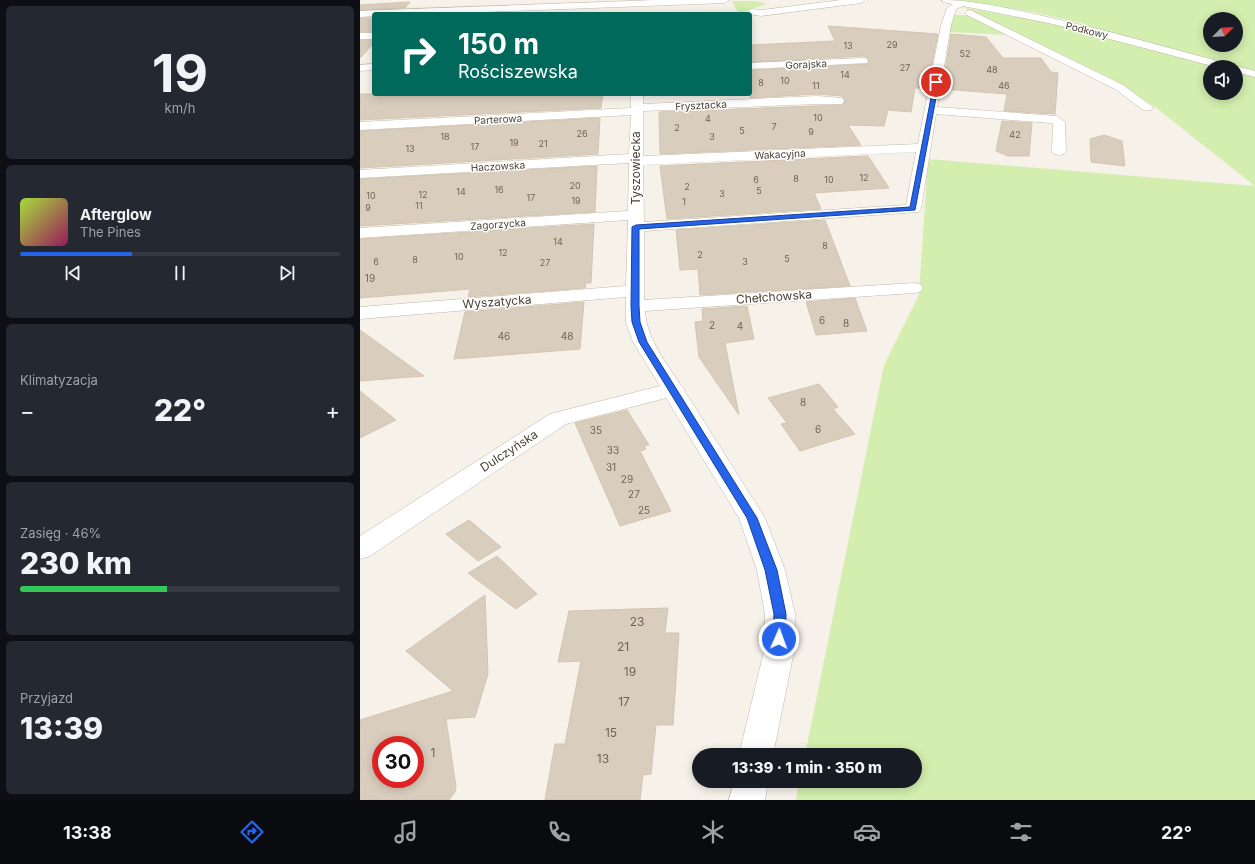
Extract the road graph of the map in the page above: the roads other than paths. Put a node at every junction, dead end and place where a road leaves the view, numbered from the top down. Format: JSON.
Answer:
{"nodes":[{"id":1,"x":585,"y":0,"type":"edge"},
{"id":2,"x":725,"y":0,"type":"edge"},
{"id":3,"x":789,"y":0,"type":"edge"},
{"id":4,"x":861,"y":0,"type":"edge"},
{"id":5,"x":952,"y":4,"type":"edge"},
{"id":6,"x":560,"y":6,"type":"junction"},
{"id":7,"x":410,"y":12,"type":"edge"},
{"id":8,"x":751,"y":12,"type":"edge"},
{"id":9,"x":752,"y":13,"type":"edge"},
{"id":10,"x":360,"y":14,"type":"edge"},
{"id":11,"x":372,"y":14,"type":"edge"},
{"id":12,"x":360,"y":36,"type":"edge"},
{"id":13,"x":372,"y":36,"type":"edge"},
{"id":14,"x":1203,"y":60,"type":"edge"},
{"id":15,"x":862,"y":61,"type":"dead end"},
{"id":16,"x":752,"y":66,"type":"edge"},
{"id":17,"x":360,"y":68,"type":"edge"},
{"id":18,"x":372,"y":68,"type":"edge"},
{"id":19,"x":1243,"y":71,"type":"edge"},
{"id":20,"x":1255,"y":74,"type":"edge"},
{"id":21,"x":838,"y":102,"type":"dead end"},
{"id":22,"x":637,"y":105,"type":"edge"},
{"id":23,"x":1147,"y":107,"type":"dead end"},
{"id":24,"x":931,"y":110,"type":"junction"},
{"id":25,"x":360,"y":126,"type":"edge"},
{"id":26,"x":925,"y":148,"type":"junction"},
{"id":27,"x":1059,"y":151,"type":"dead end"},
{"id":28,"x":636,"y":159,"type":"junction"},
{"id":29,"x":360,"y":174,"type":"edge"},
{"id":30,"x":636,"y":221,"type":"junction"},
{"id":31,"x":360,"y":233,"type":"edge"},
{"id":32,"x":914,"y":288,"type":"dead end"},
{"id":33,"x":635,"y":298,"type":"junction"},
{"id":34,"x":360,"y":313,"type":"edge"},
{"id":35,"x":674,"y":389,"type":"junction"},
{"id":36,"x":360,"y":549,"type":"edge"},
{"id":37,"x":758,"y":748,"type":"edge"},
{"id":38,"x":750,"y":788,"type":"edge"},
{"id":39,"x":747,"y":800,"type":"edge"}],
"edges":[{"from":1,"to":6,"type":"street"},
{"from":2,"to":6,"type":"street"},
{"from":3,"to":8,"type":"street"},
{"from":4,"to":9,"type":"street"},
{"from":5,"to":14,"type":"street","name":"Podkowy"},
{"from":5,"to":23,"type":"street"},
{"from":5,"to":24,"type":"street"},
{"from":6,"to":7,"type":"street"},
{"from":10,"to":11,"type":"street"},
{"from":12,"to":13,"type":"street"},
{"from":15,"to":16,"type":"street","name":"Gorajska"},
{"from":17,"to":18,"type":"street"},
{"from":19,"to":20,"type":"street"},
{"from":21,"to":22,"type":"street","name":"Frysztacka"},
{"from":22,"to":25,"type":"street","name":"Parterowa"},
{"from":22,"to":28,"type":"street","name":"Tyszowiecka"},
{"from":24,"to":26,"type":"street"},
{"from":24,"to":27,"type":"street"},
{"from":26,"to":28,"type":"street","name":"Wakacyjna"},
{"from":26,"to":30,"type":"street","name":"Zagorzycka"},
{"from":28,"to":29,"type":"street","name":"Haczowska"},
{"from":28,"to":30,"type":"street","name":"Tyszowiecka"},
{"from":30,"to":31,"type":"street","name":"Zagorzycka"},
{"from":30,"to":33,"type":"street","name":"Tyszowiecka"},
{"from":32,"to":33,"type":"street","name":"Chełchowska"},
{"from":33,"to":34,"type":"street","name":"Wyszatycka"},
{"from":33,"to":35,"type":"street","name":"Tyszowiecka"},
{"from":35,"to":36,"type":"street","name":"Dulczyńska"},
{"from":35,"to":37,"type":"street","name":"Tyszowiecka"},
{"from":38,"to":39,"type":"street"}]}
